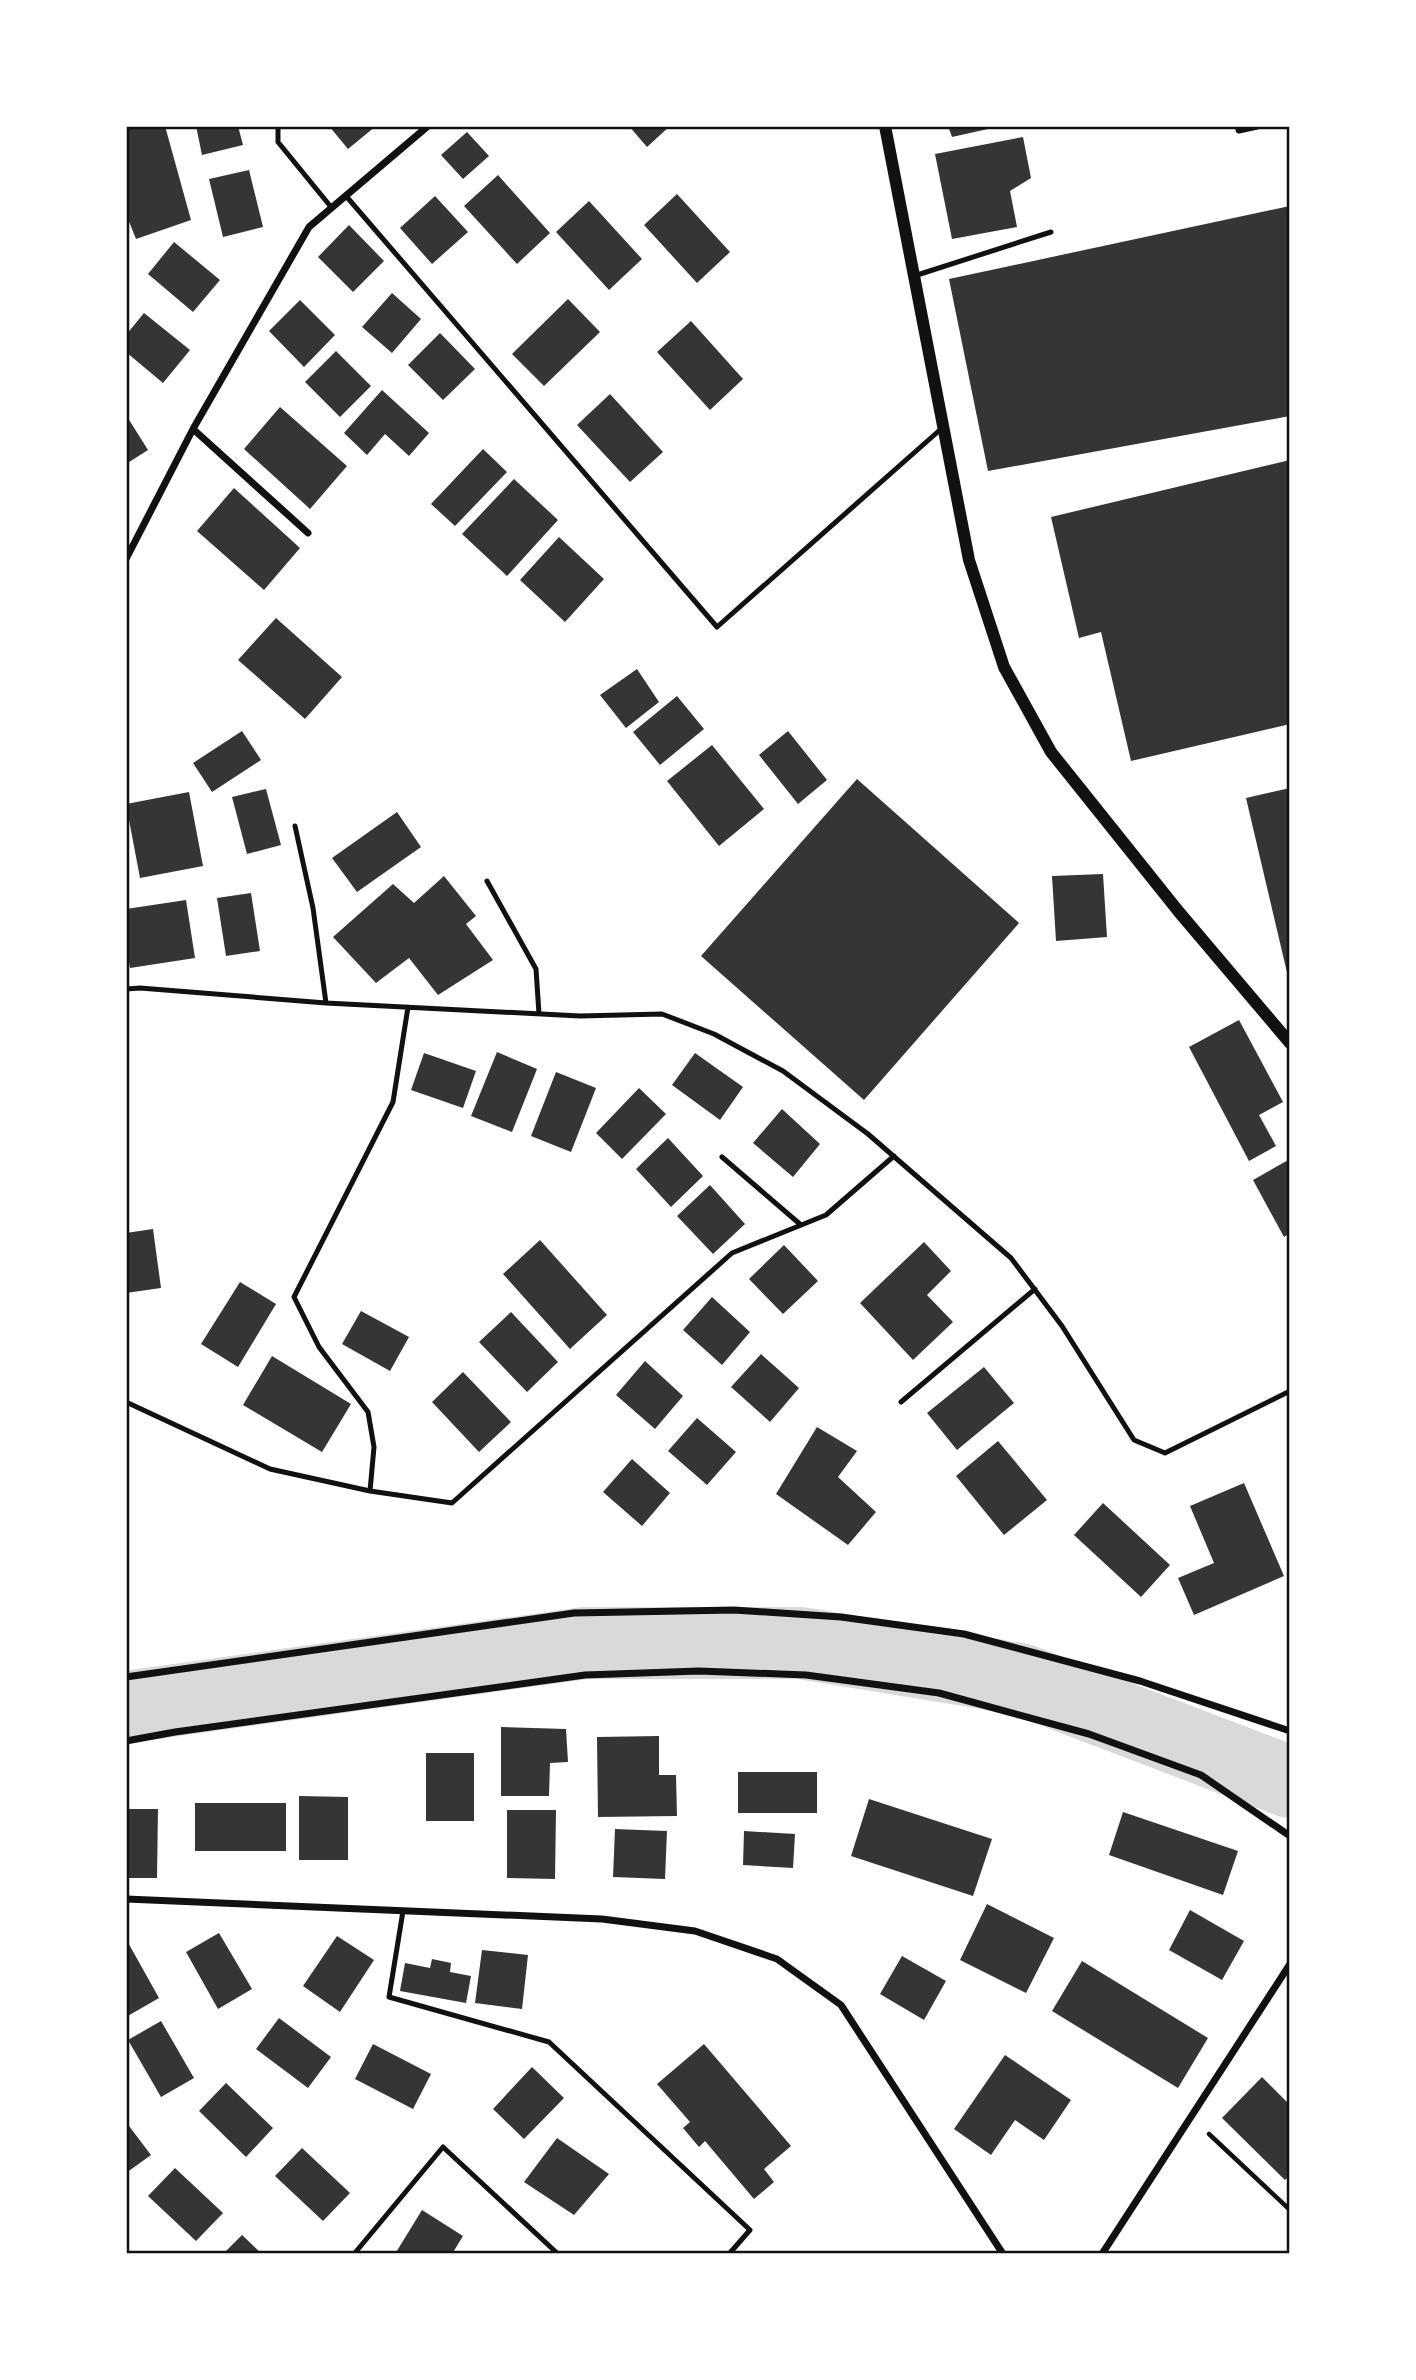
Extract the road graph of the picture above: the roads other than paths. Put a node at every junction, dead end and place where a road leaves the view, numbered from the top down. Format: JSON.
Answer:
{"nodes":[{"id":1,"x":278,"y":126,"type":"edge"},
{"id":2,"x":428,"y":126,"type":"edge"},
{"id":3,"x":884,"y":126,"type":"edge"},
{"id":4,"x":1258,"y":126,"type":"edge"},
{"id":5,"x":1238,"y":128,"type":"edge"},
{"id":6,"x":346,"y":195,"type":"junction"},
{"id":7,"x":331,"y":208,"type":"junction"},
{"id":8,"x":1051,"y":232,"type":"dead end"},
{"id":9,"x":913,"y":276,"type":"junction"},
{"id":10,"x":943,"y":428,"type":"junction"},
{"id":11,"x":193,"y":429,"type":"junction"},
{"id":12,"x":308,"y":533,"type":"dead end"},
{"id":13,"x":126,"y":559,"type":"edge"},
{"id":14,"x":295,"y":826,"type":"dead end"},
{"id":15,"x":487,"y":881,"type":"dead end"},
{"id":16,"x":126,"y":989,"type":"edge"},
{"id":17,"x":326,"y":1003,"type":"junction"},
{"id":18,"x":408,"y":1007,"type":"junction"},
{"id":19,"x":539,"y":1014,"type":"junction"},
{"id":20,"x":1290,"y":1043,"type":"edge"},
{"id":21,"x":894,"y":1156,"type":"junction"},
{"id":22,"x":722,"y":1157,"type":"dead end"},
{"id":23,"x":801,"y":1225,"type":"junction"},
{"id":24,"x":1035,"y":1289,"type":"junction"},
{"id":25,"x":1290,"y":1391,"type":"edge"},
{"id":26,"x":126,"y":1402,"type":"edge"},
{"id":27,"x":901,"y":1402,"type":"dead end"},
{"id":28,"x":370,"y":1491,"type":"junction"},
{"id":29,"x":126,"y":1677,"type":"edge"},
{"id":30,"x":1290,"y":1731,"type":"edge"},
{"id":31,"x":126,"y":1741,"type":"edge"},
{"id":32,"x":1290,"y":1836,"type":"edge"},
{"id":33,"x":126,"y":1899,"type":"edge"},
{"id":34,"x":402,"y":1911,"type":"junction"},
{"id":35,"x":1290,"y":1964,"type":"edge"},
{"id":36,"x":354,"y":2254,"type":"edge"},
{"id":37,"x":558,"y":2254,"type":"edge"},
{"id":38,"x":729,"y":2254,"type":"edge"},
{"id":39,"x":1003,"y":2254,"type":"edge"},
{"id":40,"x":1102,"y":2254,"type":"edge"}],
"edges":[{"from":1,"to":7,"type":"lane"},
{"from":2,"to":6,"type":"street"},
{"from":3,"to":9,"type":"street"},
{"from":4,"to":5,"type":"street"},
{"from":6,"to":7,"type":"street"},
{"from":6,"to":10,"type":"lane"},
{"from":7,"to":11,"type":"street"},
{"from":8,"to":9,"type":"lane"},
{"from":9,"to":10,"type":"street"},
{"from":10,"to":20,"type":"street"},
{"from":11,"to":12,"type":"street"},
{"from":11,"to":13,"type":"street"},
{"from":14,"to":17,"type":"lane"},
{"from":15,"to":19,"type":"lane"},
{"from":16,"to":17,"type":"lane"},
{"from":17,"to":18,"type":"lane"},
{"from":18,"to":19,"type":"lane"},
{"from":18,"to":28,"type":"lane"},
{"from":19,"to":21,"type":"lane"},
{"from":21,"to":23,"type":"lane"},
{"from":21,"to":24,"type":"lane"},
{"from":22,"to":23,"type":"lane"},
{"from":23,"to":28,"type":"lane"},
{"from":24,"to":25,"type":"lane"},
{"from":24,"to":27,"type":"lane"},
{"from":26,"to":28,"type":"lane"},
{"from":29,"to":30,"type":"street"},
{"from":31,"to":32,"type":"street"},
{"from":33,"to":34,"type":"street"},
{"from":34,"to":38,"type":"lane"},
{"from":34,"to":39,"type":"street"},
{"from":35,"to":40,"type":"street"},
{"from":36,"to":37,"type":"lane"}]}
